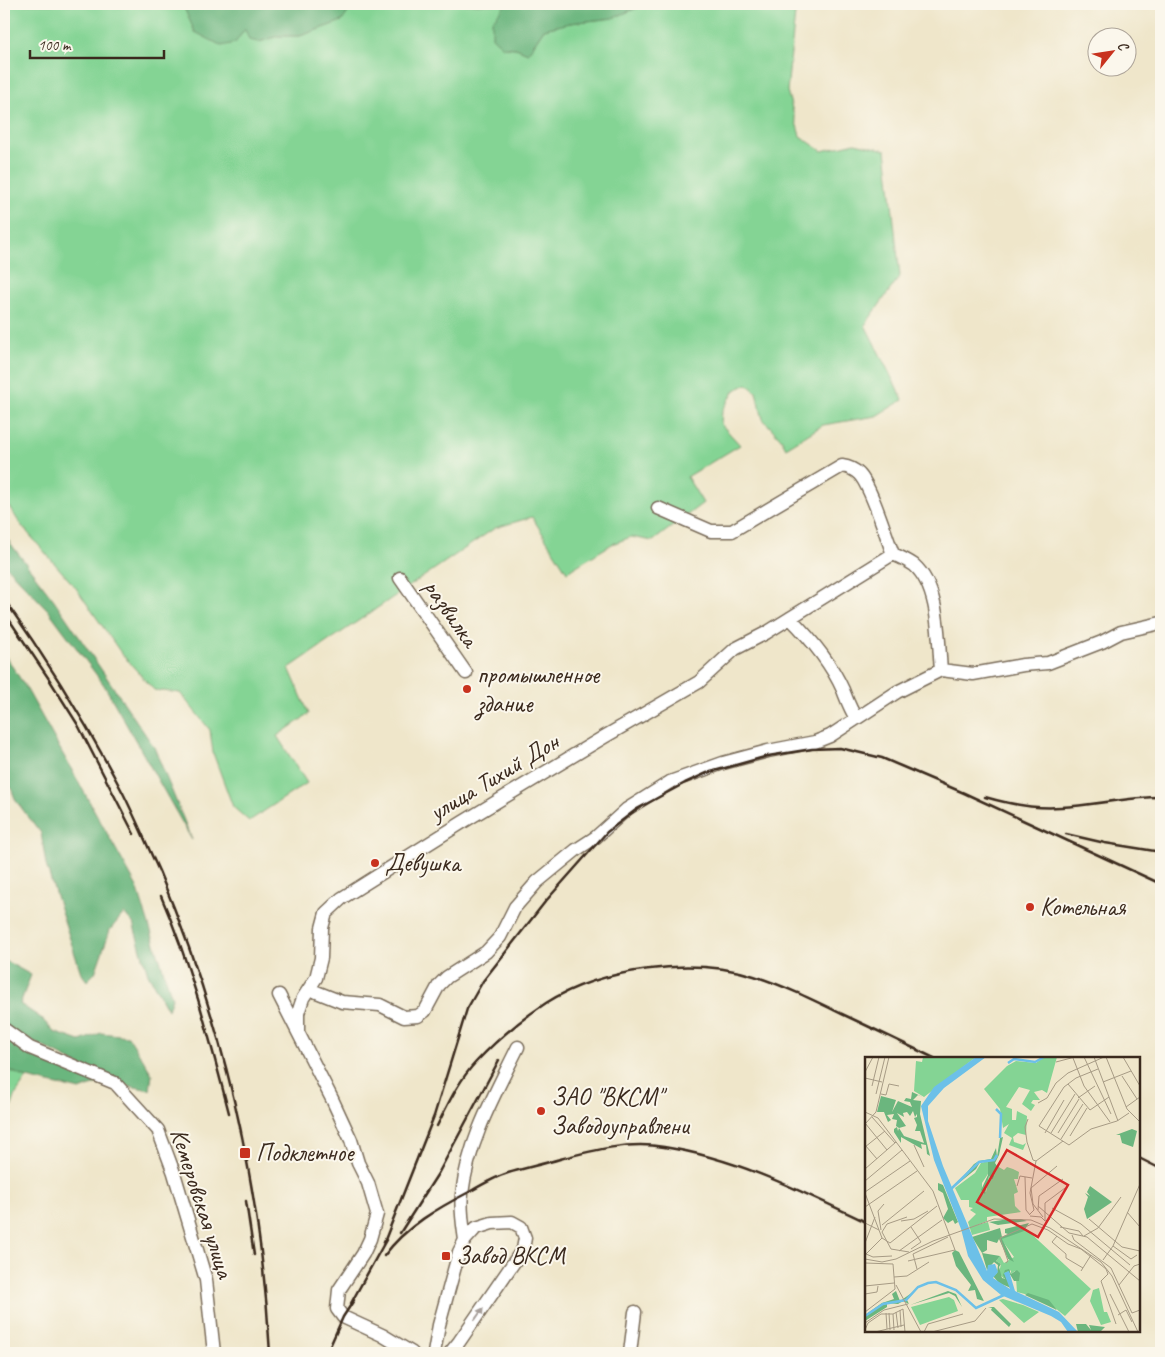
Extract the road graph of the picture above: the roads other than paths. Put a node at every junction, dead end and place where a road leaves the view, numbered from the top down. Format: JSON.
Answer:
{"nodes":[{"id":1,"x":658,"y":508,"type":"dead end"},
{"id":2,"x":893,"y":554,"type":"junction"},
{"id":3,"x":400,"y":578,"type":"dead end"},
{"id":4,"x":790,"y":618,"type":"junction"},
{"id":5,"x":1161,"y":623,"type":"edge"},
{"id":6,"x":941,"y":670,"type":"junction"},
{"id":7,"x":466,"y":673,"type":"dead end"},
{"id":8,"x":856,"y":718,"type":"junction"},
{"id":9,"x":310,"y":989,"type":"junction"},
{"id":10,"x":279,"y":995,"type":"dead end"},
{"id":11,"x":4,"y":1029,"type":"edge"},
{"id":12,"x":298,"y":1031,"type":"junction"},
{"id":13,"x":518,"y":1047,"type":"dead end"},
{"id":14,"x":465,"y":1240,"type":"junction"},
{"id":15,"x":635,"y":1312,"type":"dead end"},
{"id":16,"x":214,"y":1353,"type":"edge"},
{"id":17,"x":412,"y":1353,"type":"edge"},
{"id":18,"x":434,"y":1353,"type":"edge"},
{"id":19,"x":450,"y":1353,"type":"edge"},
{"id":20,"x":630,"y":1353,"type":"edge"}],
"edges":[{"from":1,"to":2,"type":"street"},
{"from":2,"to":4,"type":"street","name":"улица Тихий Дон"},
{"from":2,"to":6,"type":"street"},
{"from":3,"to":7,"type":"street","name":"развилка"},
{"from":4,"to":8,"type":"street"},
{"from":4,"to":9,"type":"street","name":"улица Тихий Дон"},
{"from":5,"to":6,"type":"street"},
{"from":6,"to":8,"type":"street"},
{"from":8,"to":9,"type":"street"},
{"from":9,"to":12,"type":"street","name":"улица Тихий Дон"},
{"from":10,"to":12,"type":"street"},
{"from":11,"to":16,"type":"street","name":"Кемеровская улица"},
{"from":12,"to":17,"type":"street"},
{"from":13,"to":14,"type":"street"},
{"from":14,"to":18,"type":"street"},
{"from":19,"to":14,"type":"street","one_way":true},
{"from":15,"to":20,"type":"street"}]}
